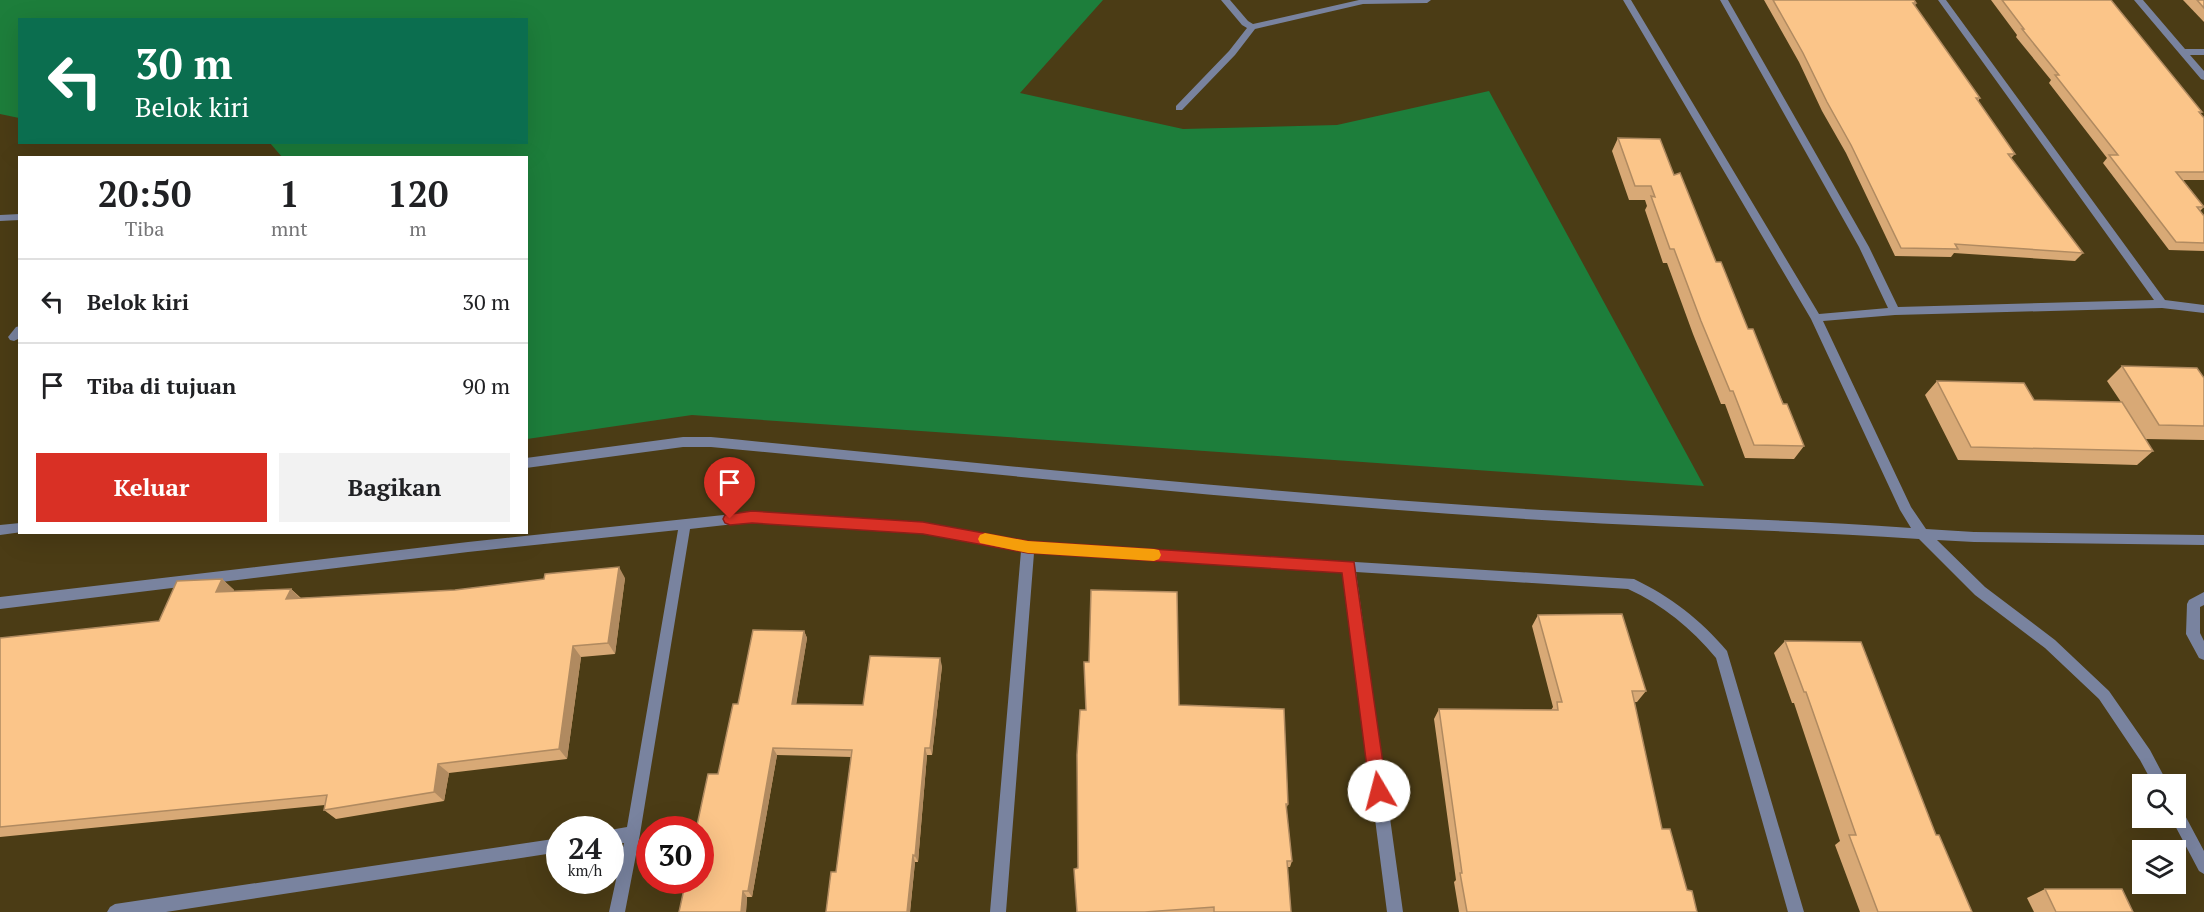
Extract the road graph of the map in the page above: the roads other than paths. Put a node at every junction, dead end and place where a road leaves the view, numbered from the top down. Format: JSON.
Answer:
{"nodes":[{"id":1,"x":1225,"y":0,"type":"edge"},
{"id":2,"x":1427,"y":0,"type":"edge"},
{"id":3,"x":1627,"y":0,"type":"edge"},
{"id":4,"x":1724,"y":0,"type":"edge"},
{"id":5,"x":1942,"y":0,"type":"edge"},
{"id":6,"x":2138,"y":0,"type":"edge"},
{"id":7,"x":1366,"y":1,"type":"edge"},
{"id":8,"x":1252,"y":27,"type":"junction"},
{"id":9,"x":2183,"y":52,"type":"junction"},
{"id":10,"x":2204,"y":52,"type":"edge"},
{"id":11,"x":2204,"y":77,"type":"edge"},
{"id":12,"x":1179,"y":108,"type":"dead end"},
{"id":13,"x":18,"y":216,"type":"edge"},
{"id":14,"x":0,"y":218,"type":"edge"},
{"id":15,"x":2162,"y":304,"type":"junction"},
{"id":16,"x":2204,"y":309,"type":"edge"},
{"id":17,"x":1895,"y":311,"type":"junction"},
{"id":18,"x":1816,"y":318,"type":"junction"},
{"id":19,"x":528,"y":462,"type":"edge"},
{"id":20,"x":685,"y":524,"type":"junction"},
{"id":21,"x":18,"y":528,"type":"edge"},
{"id":22,"x":0,"y":530,"type":"edge"},
{"id":23,"x":2204,"y":540,"type":"edge"},
{"id":24,"x":1028,"y":547,"type":"junction"},
{"id":25,"x":1349,"y":567,"type":"junction"},
{"id":26,"x":2204,"y":598,"type":"edge"},
{"id":27,"x":0,"y":603,"type":"edge"},
{"id":28,"x":2204,"y":654,"type":"edge"},
{"id":29,"x":2155,"y":774,"type":"edge"},
{"id":30,"x":2184,"y":828,"type":"edge"},
{"id":31,"x":633,"y":834,"type":"junction"},
{"id":32,"x":624,"y":835,"type":"edge"},
{"id":33,"x":546,"y":847,"type":"edge"},
{"id":34,"x":2204,"y":866,"type":"edge"},
{"id":35,"x":115,"y":912,"type":"edge"},
{"id":36,"x":617,"y":912,"type":"edge"},
{"id":37,"x":998,"y":912,"type":"edge"},
{"id":38,"x":1395,"y":912,"type":"edge"},
{"id":39,"x":1796,"y":912,"type":"edge"}],
"edges":[{"from":1,"to":8,"type":"street"},
{"from":2,"to":7,"type":"street"},
{"from":3,"to":18,"type":"street"},
{"from":4,"to":17,"type":"street"},
{"from":5,"to":15,"type":"street"},
{"from":6,"to":9,"type":"street"},
{"from":7,"to":8,"type":"street"},
{"from":8,"to":12,"type":"street"},
{"from":9,"to":10,"type":"street"},
{"from":9,"to":11,"type":"street"},
{"from":13,"to":14,"type":"street"},
{"from":15,"to":16,"type":"street"},
{"from":15,"to":17,"type":"street"},
{"from":17,"to":18,"type":"street"},
{"from":18,"to":29,"type":"street"},
{"from":19,"to":23,"type":"street"},
{"from":20,"to":24,"type":"street"},
{"from":20,"to":27,"type":"street"},
{"from":20,"to":31,"type":"street"},
{"from":21,"to":22,"type":"street"},
{"from":24,"to":25,"type":"street"},
{"from":24,"to":37,"type":"street"},
{"from":25,"to":38,"type":"street"},
{"from":25,"to":39,"type":"street"},
{"from":26,"to":28,"type":"street"},
{"from":30,"to":34,"type":"street"},
{"from":31,"to":32,"type":"street"},
{"from":31,"to":36,"type":"street"},
{"from":33,"to":35,"type":"street"}]}
